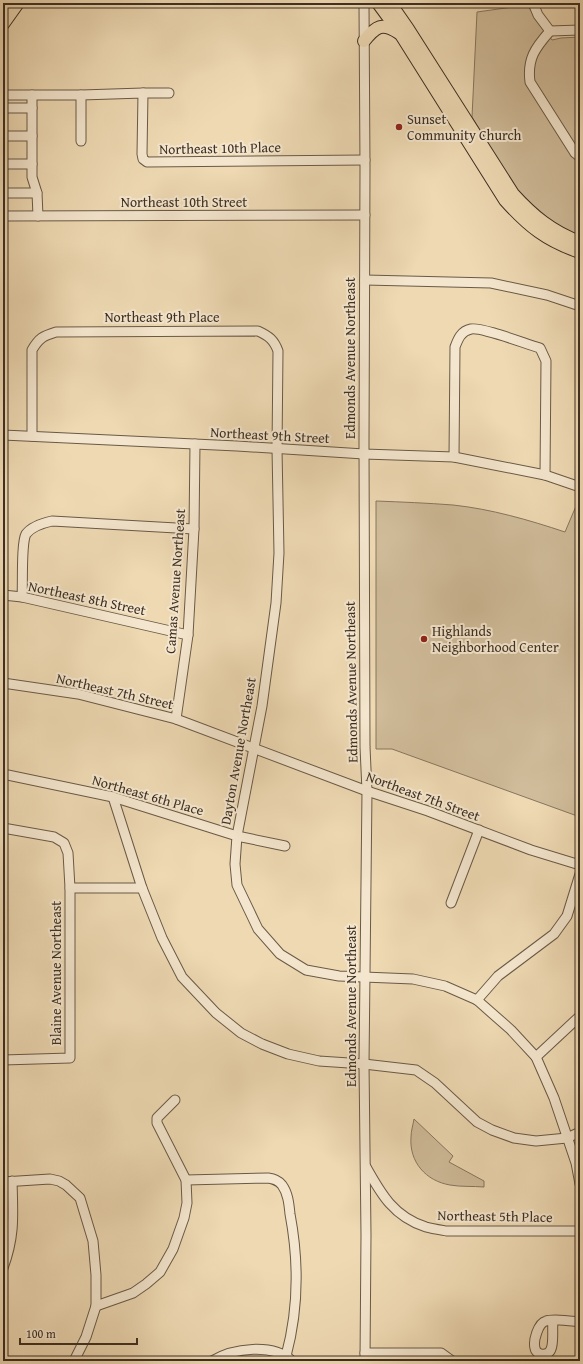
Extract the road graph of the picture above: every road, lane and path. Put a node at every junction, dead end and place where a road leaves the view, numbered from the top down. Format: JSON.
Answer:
{"nodes":[{"id":1,"x":18,"y":3,"type":"edge"},
{"id":2,"x":364,"y":3,"type":"edge"},
{"id":3,"x":378,"y":3,"type":"edge"},
{"id":4,"x":390,"y":3,"type":"edge"},
{"id":5,"x":533,"y":3,"type":"edge"},
{"id":6,"x":3,"y":24,"type":"edge"},
{"id":7,"x":580,"y":30,"type":"edge"},
{"id":8,"x":550,"y":31,"type":"junction"},
{"id":9,"x":400,"y":33,"type":"junction"},
{"id":10,"x":364,"y":41,"type":"junction"},
{"id":11,"x":143,"y":93,"type":"junction"},
{"id":12,"x":169,"y":93,"type":"dead end"},
{"id":13,"x":3,"y":95,"type":"edge"},
{"id":14,"x":32,"y":95,"type":"junction"},
{"id":15,"x":81,"y":95,"type":"junction"},
{"id":16,"x":3,"y":108,"type":"edge"},
{"id":17,"x":32,"y":108,"type":"junction"},
{"id":18,"x":3,"y":136,"type":"edge"},
{"id":19,"x":32,"y":136,"type":"junction"},
{"id":20,"x":80,"y":141,"type":"dead end"},
{"id":21,"x":580,"y":157,"type":"edge"},
{"id":22,"x":365,"y":160,"type":"junction"},
{"id":23,"x":3,"y":164,"type":"edge"},
{"id":24,"x":32,"y":164,"type":"junction"},
{"id":25,"x":8,"y":193,"type":"dead end"},
{"id":26,"x":37,"y":193,"type":"junction"},
{"id":27,"x":365,"y":215,"type":"junction"},
{"id":28,"x":3,"y":216,"type":"edge"},
{"id":29,"x":38,"y":216,"type":"junction"},
{"id":30,"x":580,"y":242,"type":"edge"},
{"id":31,"x":580,"y":252,"type":"edge"},
{"id":32,"x":365,"y":280,"type":"junction"},
{"id":33,"x":580,"y":306,"type":"edge"},
{"id":34,"x":3,"y":435,"type":"edge"},
{"id":35,"x":32,"y":436,"type":"junction"},
{"id":36,"x":195,"y":444,"type":"junction"},
{"id":37,"x":277,"y":449,"type":"junction"},
{"id":38,"x":364,"y":454,"type":"junction"},
{"id":39,"x":454,"y":457,"type":"junction"},
{"id":40,"x":545,"y":475,"type":"junction"},
{"id":41,"x":580,"y":487,"type":"edge"},
{"id":42,"x":194,"y":529,"type":"junction"},
{"id":43,"x":3,"y":595,"type":"edge"},
{"id":44,"x":22,"y":597,"type":"junction"},
{"id":45,"x":188,"y":634,"type":"junction"},
{"id":46,"x":3,"y":683,"type":"edge"},
{"id":47,"x":176,"y":719,"type":"junction"},
{"id":48,"x":255,"y":748,"type":"junction"},
{"id":49,"x":3,"y":774,"type":"edge"},
{"id":50,"x":367,"y":791,"type":"junction"},
{"id":51,"x":113,"y":797,"type":"junction"},
{"id":52,"x":3,"y":828,"type":"edge"},
{"id":53,"x":479,"y":830,"type":"junction"},
{"id":54,"x":237,"y":836,"type":"junction"},
{"id":55,"x":285,"y":846,"type":"dead end"},
{"id":56,"x":580,"y":865,"type":"edge"},
{"id":57,"x":580,"y":874,"type":"edge"},
{"id":58,"x":70,"y":888,"type":"junction"},
{"id":59,"x":142,"y":888,"type":"junction"},
{"id":60,"x":451,"y":903,"type":"dead end"},
{"id":61,"x":365,"y":977,"type":"junction"},
{"id":62,"x":477,"y":1000,"type":"junction"},
{"id":63,"x":580,"y":1016,"type":"edge"},
{"id":64,"x":536,"y":1057,"type":"junction"},
{"id":65,"x":3,"y":1060,"type":"edge"},
{"id":66,"x":364,"y":1064,"type":"junction"},
{"id":67,"x":175,"y":1100,"type":"dead end"},
{"id":68,"x":580,"y":1132,"type":"edge"},
{"id":69,"x":567,"y":1138,"type":"junction"},
{"id":70,"x":365,"y":1166,"type":"junction"},
{"id":71,"x":186,"y":1180,"type":"junction"},
{"id":72,"x":8,"y":1182,"type":"edge"},
{"id":73,"x":580,"y":1184,"type":"edge"},
{"id":74,"x":580,"y":1231,"type":"edge"},
{"id":75,"x":3,"y":1268,"type":"edge"},
{"id":76,"x":96,"y":1306,"type":"junction"},
{"id":77,"x":553,"y":1321,"type":"dead end"},
{"id":78,"x":580,"y":1322,"type":"edge"},
{"id":79,"x":365,"y":1357,"type":"edge"},
{"id":80,"x":289,"y":1358,"type":"edge"},
{"id":81,"x":74,"y":1361,"type":"edge"},
{"id":82,"x":212,"y":1361,"type":"edge"},
{"id":83,"x":452,"y":1361,"type":"edge"}],
"edges":[{"from":1,"to":6,"type":"main road"},
{"from":2,"to":10,"type":"street","name":"Edmonds Avenue Northeast"},
{"from":3,"to":9,"type":"main road"},
{"from":4,"to":30,"type":"main road"},
{"from":5,"to":8,"type":"street"},
{"from":7,"to":8,"type":"street"},
{"from":8,"to":21,"type":"street"},
{"from":9,"to":10,"type":"main road"},
{"from":9,"to":31,"type":"main road"},
{"from":10,"to":22,"type":"street","name":"Edmonds Avenue Northeast"},
{"from":11,"to":12,"type":"street"},
{"from":11,"to":15,"type":"street"},
{"from":11,"to":22,"type":"street","name":"Northeast 10th Place"},
{"from":13,"to":14,"type":"street"},
{"from":14,"to":15,"type":"street"},
{"from":14,"to":17,"type":"street"},
{"from":15,"to":20,"type":"street"},
{"from":16,"to":17,"type":"street"},
{"from":17,"to":19,"type":"street"},
{"from":18,"to":19,"type":"street"},
{"from":19,"to":24,"type":"street"},
{"from":22,"to":27,"type":"street","name":"Edmonds Avenue Northeast"},
{"from":23,"to":24,"type":"street"},
{"from":24,"to":26,"type":"street"},
{"from":25,"to":26,"type":"street"},
{"from":26,"to":29,"type":"street"},
{"from":27,"to":29,"type":"street","name":"Northeast 10th Street"},
{"from":27,"to":32,"type":"street","name":"Edmonds Avenue Northeast"},
{"from":28,"to":29,"type":"street","name":"Northeast 10th Street"},
{"from":32,"to":33,"type":"street"},
{"from":32,"to":38,"type":"street","name":"Edmonds Avenue Northeast"},
{"from":34,"to":35,"type":"street","name":"Northeast 9th Street"},
{"from":35,"to":36,"type":"street","name":"Northeast 9th Street"},
{"from":35,"to":37,"type":"street","name":"Northeast 9th Place"},
{"from":36,"to":37,"type":"street","name":"Northeast 9th Street"},
{"from":36,"to":42,"type":"street","name":"Camas Avenue Northeast"},
{"from":37,"to":38,"type":"street","name":"Northeast 9th Street"},
{"from":37,"to":48,"type":"street","name":"Dayton Avenue Northeast"},
{"from":38,"to":39,"type":"street","name":"Northeast 9th Street"},
{"from":38,"to":50,"type":"street","name":"Edmonds Avenue Northeast"},
{"from":39,"to":40,"type":"street","name":"Northeast 9th Street"},
{"from":39,"to":40,"type":"street"},
{"from":40,"to":41,"type":"street","name":"Northeast 9th Street"},
{"from":42,"to":44,"type":"street"},
{"from":42,"to":45,"type":"street","name":"Camas Avenue Northeast"},
{"from":43,"to":44,"type":"street","name":"Northeast 8th Street"},
{"from":44,"to":45,"type":"street","name":"Northeast 8th Street"},
{"from":45,"to":47,"type":"street","name":"Camas Avenue Northeast"},
{"from":46,"to":47,"type":"street","name":"Northeast 7th Street"},
{"from":47,"to":48,"type":"street","name":"Northeast 7th Street"},
{"from":48,"to":50,"type":"street","name":"Northeast 7th Street"},
{"from":48,"to":54,"type":"street","name":"Dayton Avenue Northeast"},
{"from":49,"to":51,"type":"street","name":"Northeast 6th Place"},
{"from":50,"to":53,"type":"street","name":"Northeast 7th Street"},
{"from":50,"to":61,"type":"street","name":"Edmonds Avenue Northeast"},
{"from":51,"to":54,"type":"street","name":"Northeast 6th Place"},
{"from":51,"to":59,"type":"street"},
{"from":52,"to":58,"type":"street"},
{"from":53,"to":56,"type":"street","name":"Northeast 7th Street"},
{"from":53,"to":60,"type":"street"},
{"from":54,"to":55,"type":"street","name":"Northeast 6th Place"},
{"from":54,"to":61,"type":"street","name":"Dayton Avenue Northeast"},
{"from":57,"to":62,"type":"street"},
{"from":58,"to":59,"type":"street","name":"Blaine Avenue Northeast"},
{"from":58,"to":65,"type":"street","name":"Blaine Avenue Northeast"},
{"from":59,"to":66,"type":"street"},
{"from":61,"to":62,"type":"street","name":"Dayton Avenue Northeast"},
{"from":61,"to":66,"type":"street","name":"Edmonds Avenue Northeast"},
{"from":62,"to":64,"type":"street","name":"Dayton Avenue Northeast"},
{"from":63,"to":64,"type":"street"},
{"from":64,"to":69,"type":"street","name":"Dayton Avenue Northeast"},
{"from":66,"to":69,"type":"street"},
{"from":66,"to":70,"type":"street","name":"Edmonds Avenue Northeast"},
{"from":67,"to":71,"type":"street"},
{"from":68,"to":69,"type":"street"},
{"from":69,"to":73,"type":"street","name":"Dayton Avenue Northeast"},
{"from":70,"to":74,"type":"street","name":"Northeast 5th Place"},
{"from":70,"to":79,"type":"street","name":"Edmonds Avenue Northeast"},
{"from":71,"to":76,"type":"street"},
{"from":71,"to":80,"type":"street"},
{"from":72,"to":75,"type":"street"},
{"from":72,"to":76,"type":"street"},
{"from":76,"to":81,"type":"street"},
{"from":77,"to":78,"type":"street"},
{"from":79,"to":83,"type":"street"},
{"from":80,"to":82,"type":"street"}]}
